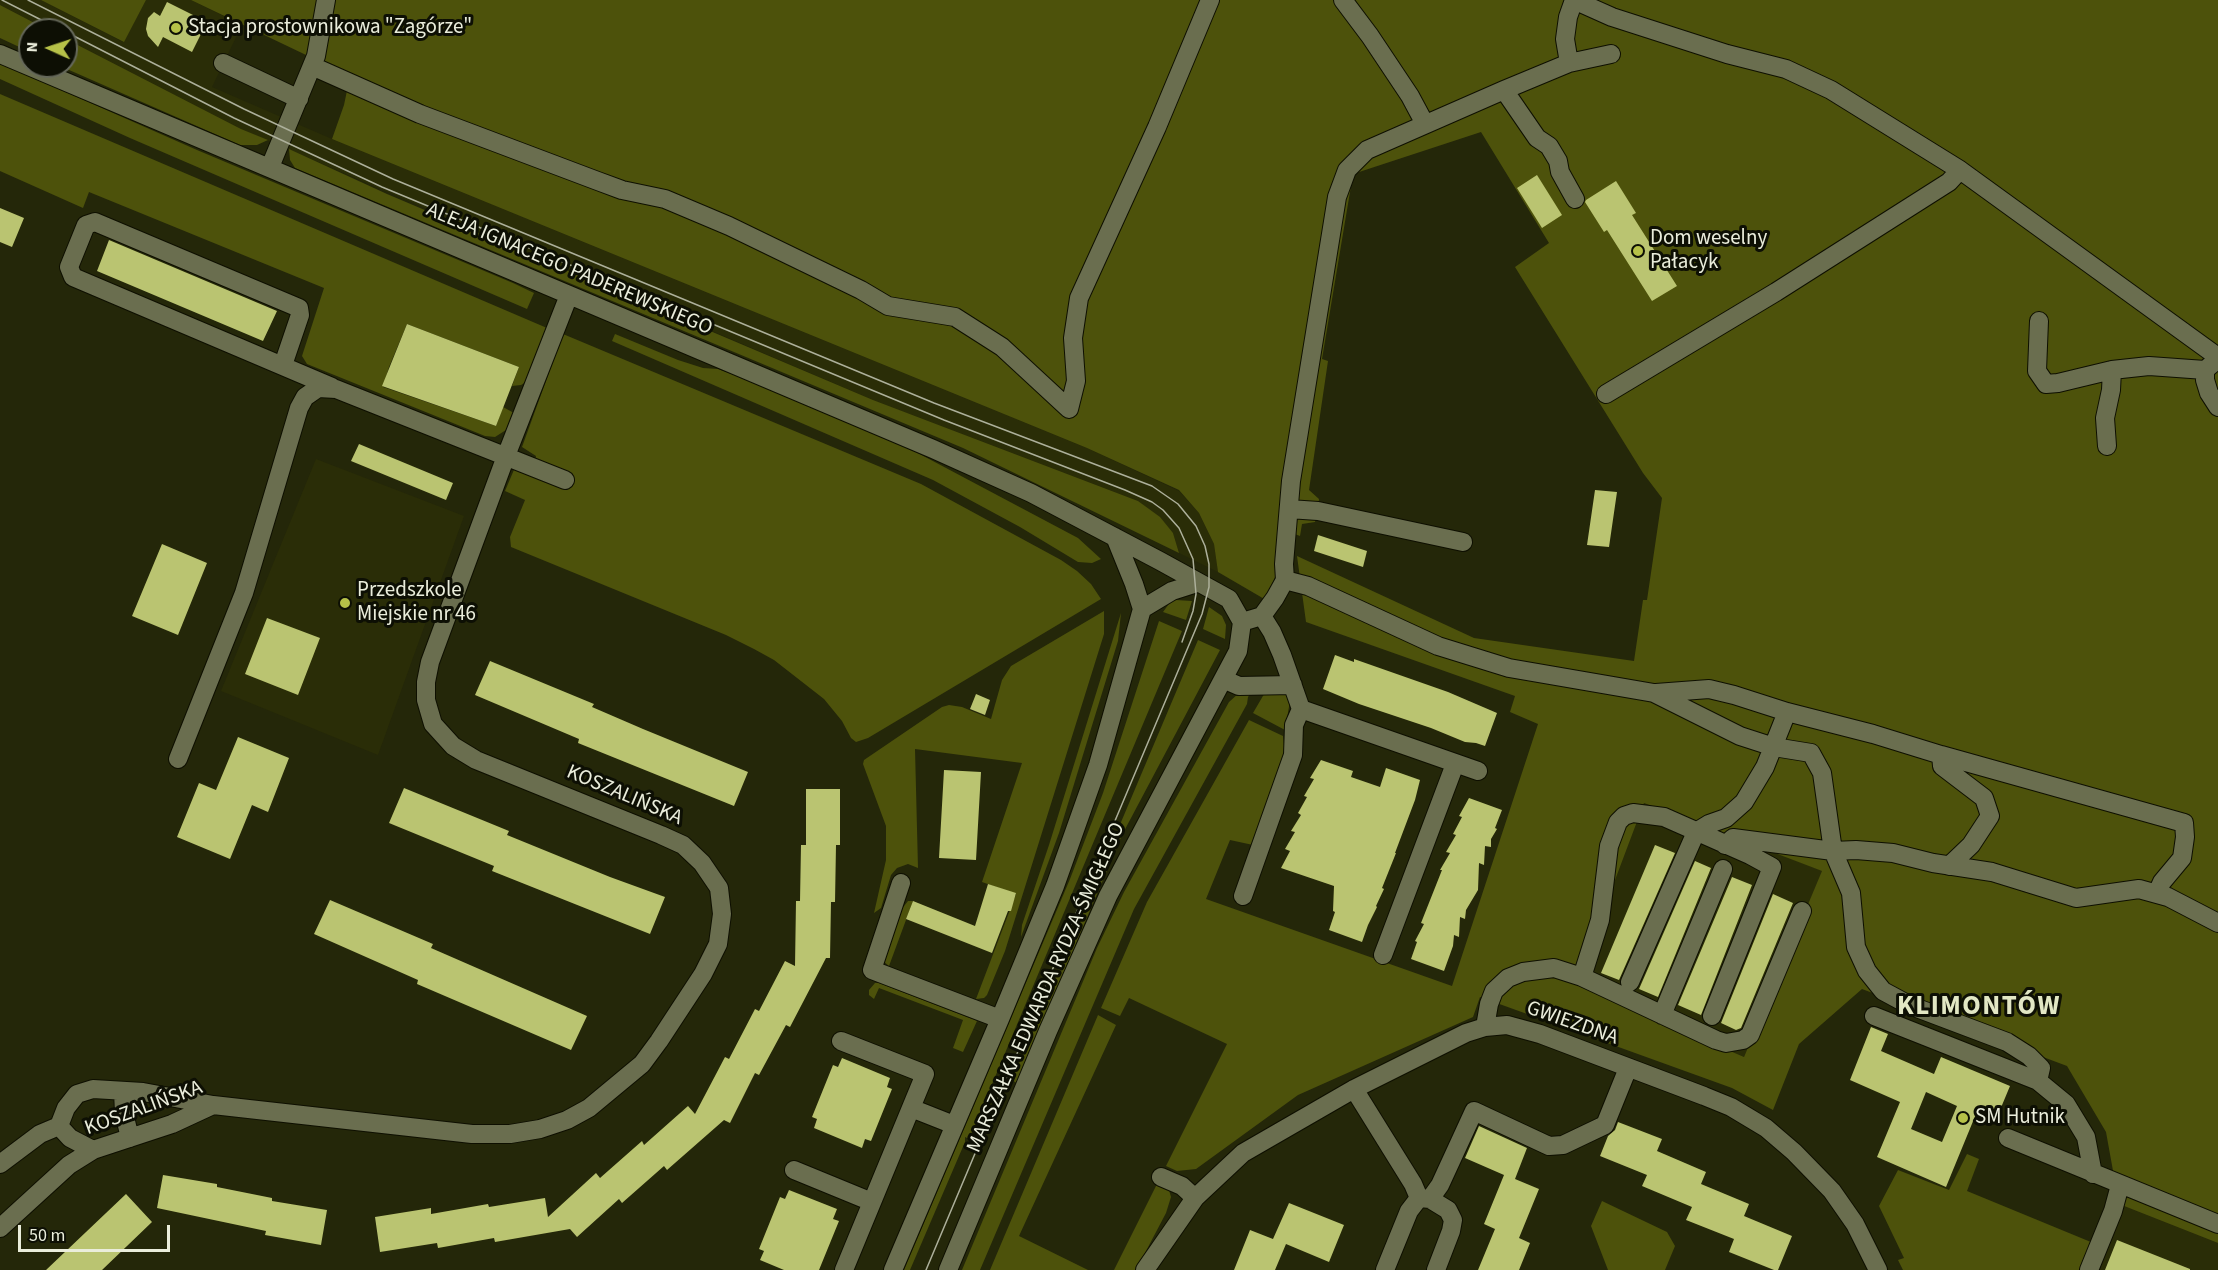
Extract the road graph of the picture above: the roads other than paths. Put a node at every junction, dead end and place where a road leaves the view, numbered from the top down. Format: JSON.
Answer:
{"nodes":[{"id":1,"x":326,"y":0,"type":"edge"},
{"id":2,"x":1210,"y":0,"type":"edge"},
{"id":3,"x":1343,"y":0,"type":"edge"},
{"id":4,"x":1574,"y":0,"type":"edge"},
{"id":5,"x":0,"y":54,"type":"edge"},
{"id":6,"x":1611,"y":54,"type":"dead end"},
{"id":7,"x":223,"y":63,"type":"dead end"},
{"id":8,"x":1569,"y":63,"type":"junction"},
{"id":9,"x":312,"y":66,"type":"junction"},
{"id":10,"x":1504,"y":90,"type":"junction"},
{"id":11,"x":299,"y":99,"type":"junction"},
{"id":12,"x":1425,"y":124,"type":"junction"},
{"id":13,"x":270,"y":167,"type":"junction"},
{"id":14,"x":1960,"y":170,"type":"junction"},
{"id":15,"x":1575,"y":199,"type":"dead end"},
{"id":16,"x":569,"y":295,"type":"junction"},
{"id":17,"x":2039,"y":321,"type":"dead end"},
{"id":18,"x":2214,"y":362,"type":"edge"},
{"id":19,"x":283,"y":365,"type":"junction"},
{"id":20,"x":2112,"y":370,"type":"junction"},
{"id":21,"x":336,"y":389,"type":"junction"},
{"id":22,"x":1606,"y":394,"type":"dead end"},
{"id":23,"x":2218,"y":407,"type":"edge"},
{"id":24,"x":2107,"y":446,"type":"dead end"},
{"id":25,"x":506,"y":456,"type":"junction"},
{"id":26,"x":565,"y":480,"type":"dead end"},
{"id":27,"x":1289,"y":509,"type":"junction"},
{"id":28,"x":1115,"y":537,"type":"junction"},
{"id":29,"x":1463,"y":542,"type":"dead end"},
{"id":30,"x":1285,"y":580,"type":"junction"},
{"id":31,"x":1197,"y":583,"type":"junction"},
{"id":32,"x":1142,"y":609,"type":"junction"},
{"id":33,"x":1262,"y":616,"type":"junction"},
{"id":34,"x":1242,"y":622,"type":"junction"},
{"id":35,"x":1223,"y":679,"type":"junction"},
{"id":36,"x":1293,"y":685,"type":"junction"},
{"id":37,"x":1654,"y":693,"type":"junction"},
{"id":38,"x":1301,"y":709,"type":"junction"},
{"id":39,"x":1787,"y":712,"type":"junction"},
{"id":40,"x":1774,"y":747,"type":"junction"},
{"id":41,"x":1941,"y":755,"type":"junction"},
{"id":42,"x":178,"y":759,"type":"dead end"},
{"id":43,"x":1455,"y":764,"type":"junction"},
{"id":44,"x":1478,"y":771,"type":"dead end"},
{"id":45,"x":1696,"y":832,"type":"junction"},
{"id":46,"x":1725,"y":845,"type":"junction"},
{"id":47,"x":1833,"y":851,"type":"junction"},
{"id":48,"x":1949,"y":866,"type":"junction"},
{"id":49,"x":1723,"y":869,"type":"dead end"},
{"id":50,"x":901,"y":883,"type":"dead end"},
{"id":51,"x":2157,"y":893,"type":"junction"},
{"id":52,"x":1243,"y":896,"type":"dead end"},
{"id":53,"x":1802,"y":911,"type":"dead end"},
{"id":54,"x":2218,"y":922,"type":"edge"},
{"id":55,"x":1383,"y":955,"type":"dead end"},
{"id":56,"x":1582,"y":977,"type":"junction"},
{"id":57,"x":1630,"y":982,"type":"dead end"},
{"id":58,"x":1662,"y":1015,"type":"junction"},
{"id":59,"x":1712,"y":1016,"type":"dead end"},
{"id":60,"x":1875,"y":1016,"type":"dead end"},
{"id":61,"x":1000,"y":1019,"type":"junction"},
{"id":62,"x":1485,"y":1027,"type":"junction"},
{"id":63,"x":841,"y":1041,"type":"dead end"},
{"id":64,"x":1628,"y":1068,"type":"junction"},
{"id":65,"x":2038,"y":1081,"type":"junction"},
{"id":66,"x":1354,"y":1089,"type":"junction"},
{"id":67,"x":123,"y":1091,"type":"junction"},
{"id":68,"x":213,"y":1105,"type":"junction"},
{"id":69,"x":911,"y":1108,"type":"junction"},
{"id":70,"x":954,"y":1125,"type":"junction"},
{"id":71,"x":59,"y":1126,"type":"junction"},
{"id":72,"x":130,"y":1138,"type":"junction"},
{"id":73,"x":2008,"y":1138,"type":"dead end"},
{"id":74,"x":93,"y":1150,"type":"junction"},
{"id":75,"x":0,"y":1164,"type":"edge"},
{"id":76,"x":794,"y":1170,"type":"dead end"},
{"id":77,"x":2093,"y":1174,"type":"junction"},
{"id":78,"x":1161,"y":1177,"type":"dead end"},
{"id":79,"x":2120,"y":1185,"type":"junction"},
{"id":80,"x":1195,"y":1198,"type":"junction"},
{"id":81,"x":1424,"y":1199,"type":"junction"},
{"id":82,"x":872,"y":1202,"type":"junction"},
{"id":83,"x":2218,"y":1224,"type":"edge"},
{"id":84,"x":0,"y":1228,"type":"edge"},
{"id":85,"x":1874,"y":1269,"type":"edge"},
{"id":86,"x":844,"y":1270,"type":"edge"},
{"id":87,"x":893,"y":1270,"type":"edge"},
{"id":88,"x":948,"y":1270,"type":"edge"},
{"id":89,"x":1145,"y":1270,"type":"edge"},
{"id":90,"x":1385,"y":1270,"type":"edge"},
{"id":91,"x":1436,"y":1270,"type":"edge"},
{"id":92,"x":2089,"y":1270,"type":"edge"}],
"edges":[{"from":1,"to":9,"type":"street"},
{"from":2,"to":9,"type":"street"},
{"from":3,"to":12,"type":"street"},
{"from":4,"to":8,"type":"street"},
{"from":4,"to":14,"type":"street"},
{"from":5,"to":13,"type":"street","name":"ALEJA IGNACEGO PADEREWSKIEGO"},
{"from":6,"to":8,"type":"street"},
{"from":7,"to":11,"type":"street"},
{"from":8,"to":10,"type":"street"},
{"from":9,"to":11,"type":"street"},
{"from":10,"to":12,"type":"street"},
{"from":10,"to":15,"type":"street"},
{"from":11,"to":13,"type":"street"},
{"from":12,"to":27,"type":"street"},
{"from":13,"to":16,"type":"street","name":"ALEJA IGNACEGO PADEREWSKIEGO"},
{"from":14,"to":18,"type":"street"},
{"from":14,"to":22,"type":"street"},
{"from":16,"to":25,"type":"street","name":"KOSZALIŃSKA"},
{"from":16,"to":28,"type":"street","name":"ALEJA IGNACEGO PADEREWSKIEGO"},
{"from":17,"to":20,"type":"street"},
{"from":18,"to":20,"type":"street"},
{"from":18,"to":23,"type":"street"},
{"from":19,"to":19,"type":"street"},
{"from":19,"to":21,"type":"street"},
{"from":20,"to":24,"type":"street"},
{"from":21,"to":25,"type":"street"},
{"from":21,"to":42,"type":"street"},
{"from":25,"to":26,"type":"street"},
{"from":25,"to":68,"type":"street","name":"KOSZALIŃSKA"},
{"from":27,"to":29,"type":"street"},
{"from":27,"to":30,"type":"street"},
{"from":28,"to":31,"type":"street"},
{"from":28,"to":32,"type":"street"},
{"from":30,"to":33,"type":"street"},
{"from":30,"to":37,"type":"street"},
{"from":31,"to":32,"type":"street"},
{"from":31,"to":34,"type":"street"},
{"from":32,"to":61,"type":"street","name":"MARSZAŁKA EDWARDA RYDZA-ŚMIGŁEGO"},
{"from":33,"to":34,"type":"street"},
{"from":33,"to":36,"type":"street"},
{"from":34,"to":35,"type":"street","name":"MARSZAŁKA EDWARDA RYDZA-ŚMIGŁEGO"},
{"from":35,"to":36,"type":"street"},
{"from":35,"to":88,"type":"street","name":"MARSZAŁKA EDWARDA RYDZA-ŚMIGŁEGO"},
{"from":36,"to":38,"type":"street"},
{"from":37,"to":39,"type":"street"},
{"from":37,"to":40,"type":"street"},
{"from":38,"to":43,"type":"street"},
{"from":38,"to":52,"type":"street"},
{"from":39,"to":40,"type":"street"},
{"from":39,"to":41,"type":"street"},
{"from":40,"to":45,"type":"street"},
{"from":40,"to":47,"type":"street"},
{"from":41,"to":48,"type":"street"},
{"from":41,"to":51,"type":"street"},
{"from":43,"to":44,"type":"street"},
{"from":43,"to":55,"type":"street"},
{"from":45,"to":46,"type":"street"},
{"from":45,"to":56,"type":"street"},
{"from":45,"to":57,"type":"street"},
{"from":46,"to":47,"type":"street"},
{"from":46,"to":59,"type":"street"},
{"from":47,"to":48,"type":"street"},
{"from":47,"to":65,"type":"street"},
{"from":48,"to":51,"type":"street"},
{"from":49,"to":58,"type":"street"},
{"from":50,"to":61,"type":"street"},
{"from":51,"to":54,"type":"street"},
{"from":53,"to":58,"type":"street"},
{"from":56,"to":58,"type":"street"},
{"from":56,"to":62,"type":"street"},
{"from":60,"to":65,"type":"street"},
{"from":61,"to":70,"type":"street","name":"MARSZAŁKA EDWARDA RYDZA-ŚMIGŁEGO"},
{"from":62,"to":64,"type":"street","name":"GWIEZDNA"},
{"from":62,"to":66,"type":"street","name":"GWIEZDNA"},
{"from":63,"to":69,"type":"street"},
{"from":64,"to":81,"type":"street"},
{"from":64,"to":85,"type":"street","name":"GWIEZDNA"},
{"from":65,"to":77,"type":"street"},
{"from":66,"to":80,"type":"street","name":"GWIEZDNA"},
{"from":66,"to":81,"type":"street"},
{"from":67,"to":68,"type":"street"},
{"from":67,"to":71,"type":"street"},
{"from":67,"to":72,"type":"street"},
{"from":68,"to":72,"type":"street","name":"KOSZALIŃSKA"},
{"from":69,"to":70,"type":"street"},
{"from":69,"to":82,"type":"street"},
{"from":70,"to":87,"type":"street","name":"MARSZAŁKA EDWARDA RYDZA-ŚMIGŁEGO"},
{"from":71,"to":74,"type":"street"},
{"from":71,"to":75,"type":"street"},
{"from":72,"to":74,"type":"street","name":"KOSZALIŃSKA"},
{"from":73,"to":77,"type":"street"},
{"from":74,"to":84,"type":"street","name":"KOSZALIŃSKA"},
{"from":76,"to":82,"type":"street"},
{"from":77,"to":79,"type":"street"},
{"from":78,"to":80,"type":"street"},
{"from":79,"to":83,"type":"street"},
{"from":79,"to":92,"type":"street"},
{"from":80,"to":89,"type":"street","name":"GWIEZDNA"},
{"from":81,"to":90,"type":"street"},
{"from":81,"to":91,"type":"street"},
{"from":82,"to":86,"type":"street"}]}
